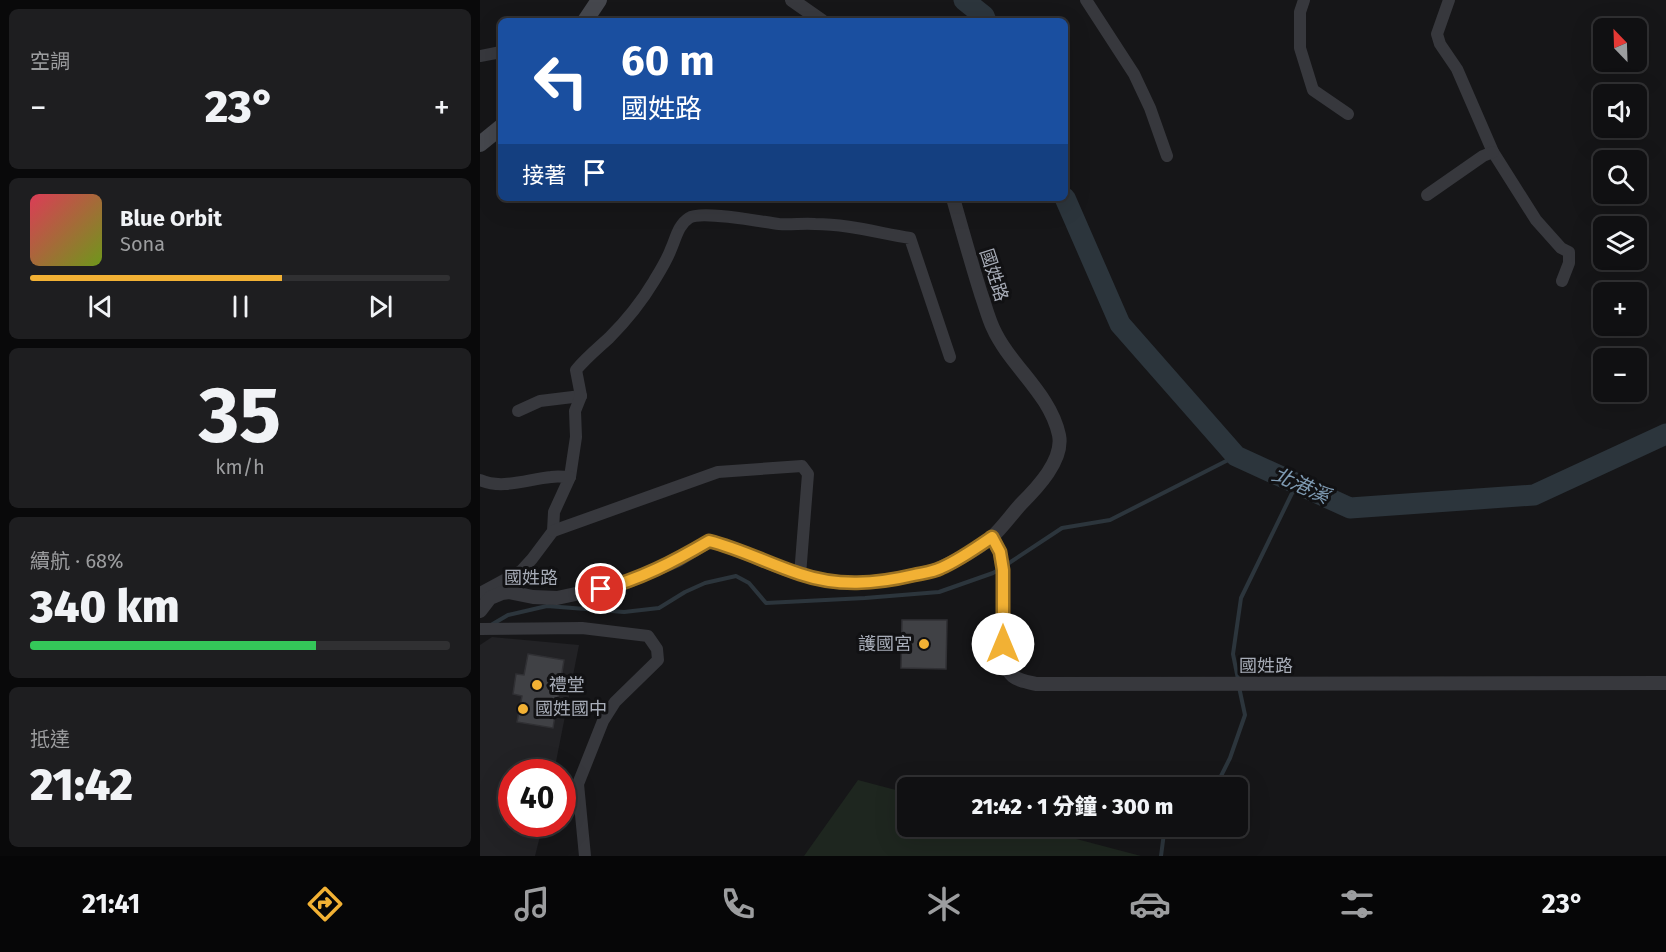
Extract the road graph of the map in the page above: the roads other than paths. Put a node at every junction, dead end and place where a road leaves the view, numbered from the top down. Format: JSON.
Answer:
{"nodes":[{"id":1,"x":599,"y":0,"type":"edge"},
{"id":2,"x":792,"y":0,"type":"edge"},
{"id":3,"x":1086,"y":0,"type":"edge"},
{"id":4,"x":1305,"y":0,"type":"edge"},
{"id":5,"x":1449,"y":0,"type":"edge"},
{"id":6,"x":587,"y":18,"type":"edge"},
{"id":7,"x":818,"y":18,"type":"edge"},
{"id":8,"x":498,"y":53,"type":"edge"},
{"id":9,"x":480,"y":56,"type":"edge"},
{"id":10,"x":1348,"y":114,"type":"dead end"},
{"id":11,"x":498,"y":129,"type":"edge"},
{"id":12,"x":480,"y":144,"type":"edge"},
{"id":13,"x":1493,"y":152,"type":"junction"},
{"id":14,"x":1167,"y":156,"type":"dead end"},
{"id":15,"x":1427,"y":195,"type":"dead end"},
{"id":16,"x":954,"y":201,"type":"edge"},
{"id":17,"x":1562,"y":281,"type":"dead end"},
{"id":18,"x":950,"y":357,"type":"dead end"},
{"id":19,"x":581,"y":396,"type":"junction"},
{"id":20,"x":518,"y":411,"type":"dead end"},
{"id":21,"x":570,"y":477,"type":"junction"},
{"id":22,"x":480,"y":480,"type":"edge"},
{"id":23,"x":552,"y":531,"type":"junction"},
{"id":24,"x":992,"y":537,"type":"junction"},
{"id":25,"x":800,"y":574,"type":"junction"},
{"id":26,"x":480,"y":593,"type":"edge"},
{"id":27,"x":480,"y":611,"type":"edge"},
{"id":28,"x":480,"y":629,"type":"edge"},
{"id":29,"x":1666,"y":683,"type":"edge"},
{"id":30,"x":585,"y":856,"type":"edge"}],
"edges":[{"from":1,"to":6,"type":"main road"},
{"from":2,"to":7,"type":"street"},
{"from":3,"to":14,"type":"street"},
{"from":4,"to":10,"type":"street"},
{"from":5,"to":13,"type":"street"},
{"from":8,"to":9,"type":"street"},
{"from":11,"to":12,"type":"main road"},
{"from":13,"to":15,"type":"street"},
{"from":13,"to":17,"type":"street"},
{"from":16,"to":24,"type":"street","name":"國姓路"},
{"from":18,"to":19,"type":"street"},
{"from":19,"to":20,"type":"street"},
{"from":19,"to":21,"type":"street"},
{"from":21,"to":22,"type":"street"},
{"from":21,"to":23,"type":"street"},
{"from":23,"to":25,"type":"street"},
{"from":23,"to":26,"type":"street"},
{"from":24,"to":25,"type":"street","name":"國姓路"},
{"from":24,"to":29,"type":"street","name":"國姓路"},
{"from":25,"to":27,"type":"street","name":"國姓路"},
{"from":28,"to":30,"type":"street"}]}
